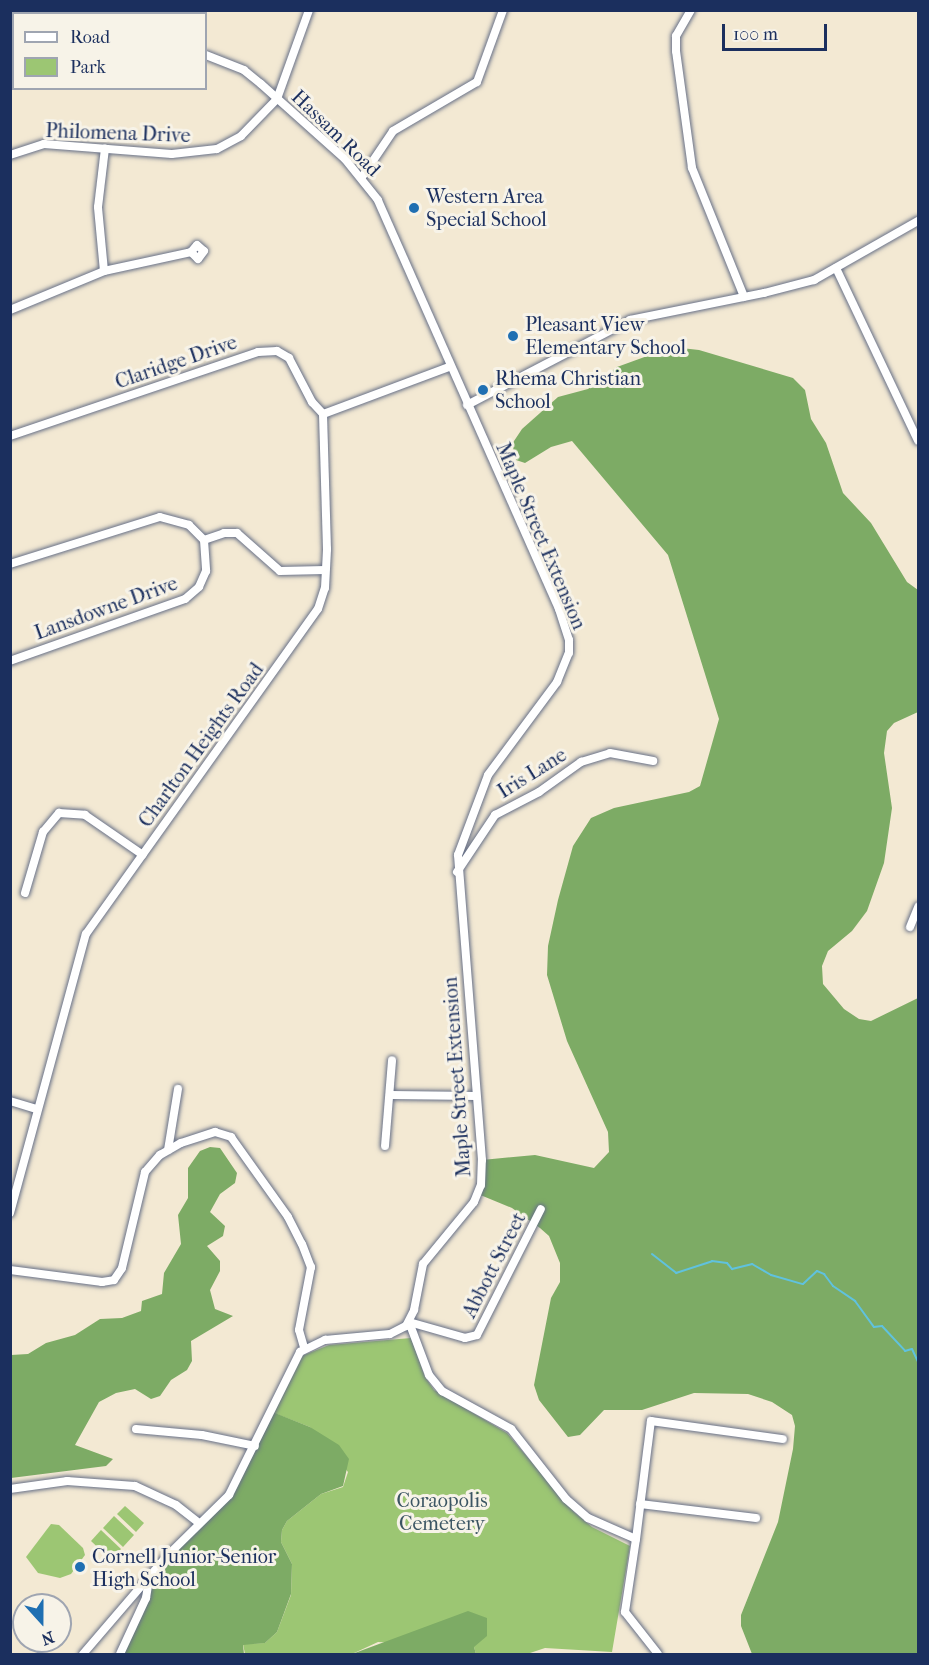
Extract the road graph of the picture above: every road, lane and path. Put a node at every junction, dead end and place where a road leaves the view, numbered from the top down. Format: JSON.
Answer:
{"nodes":[{"id":1,"x":309,"y":10,"type":"edge"},
{"id":2,"x":503,"y":10,"type":"edge"},
{"id":3,"x":691,"y":10,"type":"edge"},
{"id":4,"x":207,"y":55,"type":"edge"},
{"id":5,"x":277,"y":99,"type":"junction"},
{"id":6,"x":105,"y":148,"type":"junction"},
{"id":7,"x":10,"y":155,"type":"edge"},
{"id":8,"x":362,"y":177,"type":"junction"},
{"id":9,"x":918,"y":221,"type":"edge"},
{"id":10,"x":191,"y":252,"type":"dead end"},
{"id":11,"x":836,"y":268,"type":"junction"},
{"id":12,"x":104,"y":271,"type":"junction"},
{"id":13,"x":744,"y":297,"type":"junction"},
{"id":14,"x":10,"y":310,"type":"edge"},
{"id":15,"x":449,"y":367,"type":"junction"},
{"id":16,"x":466,"y":405,"type":"junction"},
{"id":17,"x":323,"y":414,"type":"junction"},
{"id":18,"x":10,"y":436,"type":"edge"},
{"id":19,"x":918,"y":441,"type":"edge"},
{"id":20,"x":204,"y":540,"type":"junction"},
{"id":21,"x":10,"y":564,"type":"edge"},
{"id":22,"x":325,"y":570,"type":"junction"},
{"id":23,"x":10,"y":661,"type":"edge"},
{"id":24,"x":653,"y":761,"type":"dead end"},
{"id":25,"x":143,"y":855,"type":"junction"},
{"id":26,"x":457,"y":873,"type":"junction"},
{"id":27,"x":26,"y":893,"type":"dead end"},
{"id":28,"x":918,"y":907,"type":"edge"},
{"id":29,"x":910,"y":927,"type":"dead end"},
{"id":30,"x":392,"y":1060,"type":"dead end"},
{"id":31,"x":178,"y":1089,"type":"dead end"},
{"id":32,"x":391,"y":1095,"type":"junction"},
{"id":33,"x":476,"y":1096,"type":"junction"},
{"id":34,"x":10,"y":1101,"type":"edge"},
{"id":35,"x":37,"y":1109,"type":"junction"},
{"id":36,"x":385,"y":1146,"type":"dead end"},
{"id":37,"x":168,"y":1150,"type":"junction"},
{"id":38,"x":541,"y":1209,"type":"dead end"},
{"id":39,"x":10,"y":1213,"type":"edge"},
{"id":40,"x":10,"y":1270,"type":"edge"},
{"id":41,"x":409,"y":1322,"type":"junction"},
{"id":42,"x":304,"y":1348,"type":"junction"},
{"id":43,"x":136,"y":1429,"type":"dead end"},
{"id":44,"x":783,"y":1439,"type":"dead end"},
{"id":45,"x":255,"y":1446,"type":"junction"},
{"id":46,"x":10,"y":1489,"type":"edge"},
{"id":47,"x":640,"y":1504,"type":"junction"},
{"id":48,"x":756,"y":1518,"type":"dead end"},
{"id":49,"x":199,"y":1524,"type":"junction"},
{"id":50,"x":636,"y":1539,"type":"junction"},
{"id":51,"x":150,"y":1574,"type":"junction"},
{"id":52,"x":83,"y":1654,"type":"edge"},
{"id":53,"x":120,"y":1654,"type":"edge"},
{"id":54,"x":658,"y":1654,"type":"edge"}],
"edges":[{"from":1,"to":5,"type":"street"},
{"from":2,"to":8,"type":"street"},
{"from":3,"to":13,"type":"street"},
{"from":4,"to":5,"type":"street","name":"Hassam Road"},
{"from":5,"to":6,"type":"street","name":"Philomena Drive"},
{"from":5,"to":8,"type":"street","name":"Hassam Road"},
{"from":6,"to":7,"type":"street","name":"Philomena Drive"},
{"from":6,"to":12,"type":"street"},
{"from":8,"to":15,"type":"street","name":"Hassam Road"},
{"from":9,"to":11,"type":"street"},
{"from":10,"to":12,"type":"street"},
{"from":11,"to":13,"type":"street"},
{"from":11,"to":19,"type":"street"},
{"from":12,"to":14,"type":"street"},
{"from":13,"to":16,"type":"street"},
{"from":15,"to":16,"type":"street","name":"Hassam Road"},
{"from":15,"to":17,"type":"street"},
{"from":16,"to":26,"type":"street","name":"Maple Street Extension"},
{"from":17,"to":18,"type":"street","name":"Claridge Drive"},
{"from":17,"to":22,"type":"street","name":"Charlton Heights Road"},
{"from":20,"to":21,"type":"street"},
{"from":20,"to":22,"type":"street"},
{"from":20,"to":23,"type":"street","name":"Lansdowne Drive"},
{"from":22,"to":25,"type":"street","name":"Charlton Heights Road"},
{"from":24,"to":26,"type":"street","name":"Iris Lane"},
{"from":25,"to":27,"type":"street"},
{"from":25,"to":35,"type":"street","name":"Charlton Heights Road"},
{"from":26,"to":33,"type":"street","name":"Maple Street Extension"},
{"from":28,"to":29,"type":"street"},
{"from":30,"to":32,"type":"street"},
{"from":31,"to":37,"type":"street"},
{"from":32,"to":33,"type":"street"},
{"from":32,"to":36,"type":"street"},
{"from":33,"to":41,"type":"street","name":"Maple Street Extension"},
{"from":34,"to":35,"type":"street"},
{"from":35,"to":39,"type":"street","name":"Charlton Heights Road"},
{"from":37,"to":40,"type":"street"},
{"from":37,"to":42,"type":"street"},
{"from":38,"to":41,"type":"street","name":"Abbott Street"},
{"from":41,"to":42,"type":"street"},
{"from":41,"to":50,"type":"street"},
{"from":42,"to":45,"type":"street"},
{"from":43,"to":45,"type":"street"},
{"from":44,"to":47,"type":"street"},
{"from":45,"to":49,"type":"street"},
{"from":46,"to":49,"type":"street"},
{"from":47,"to":48,"type":"street"},
{"from":47,"to":50,"type":"street"},
{"from":49,"to":51,"type":"street"},
{"from":50,"to":54,"type":"street"},
{"from":51,"to":52,"type":"street"},
{"from":51,"to":53,"type":"street"}]}
